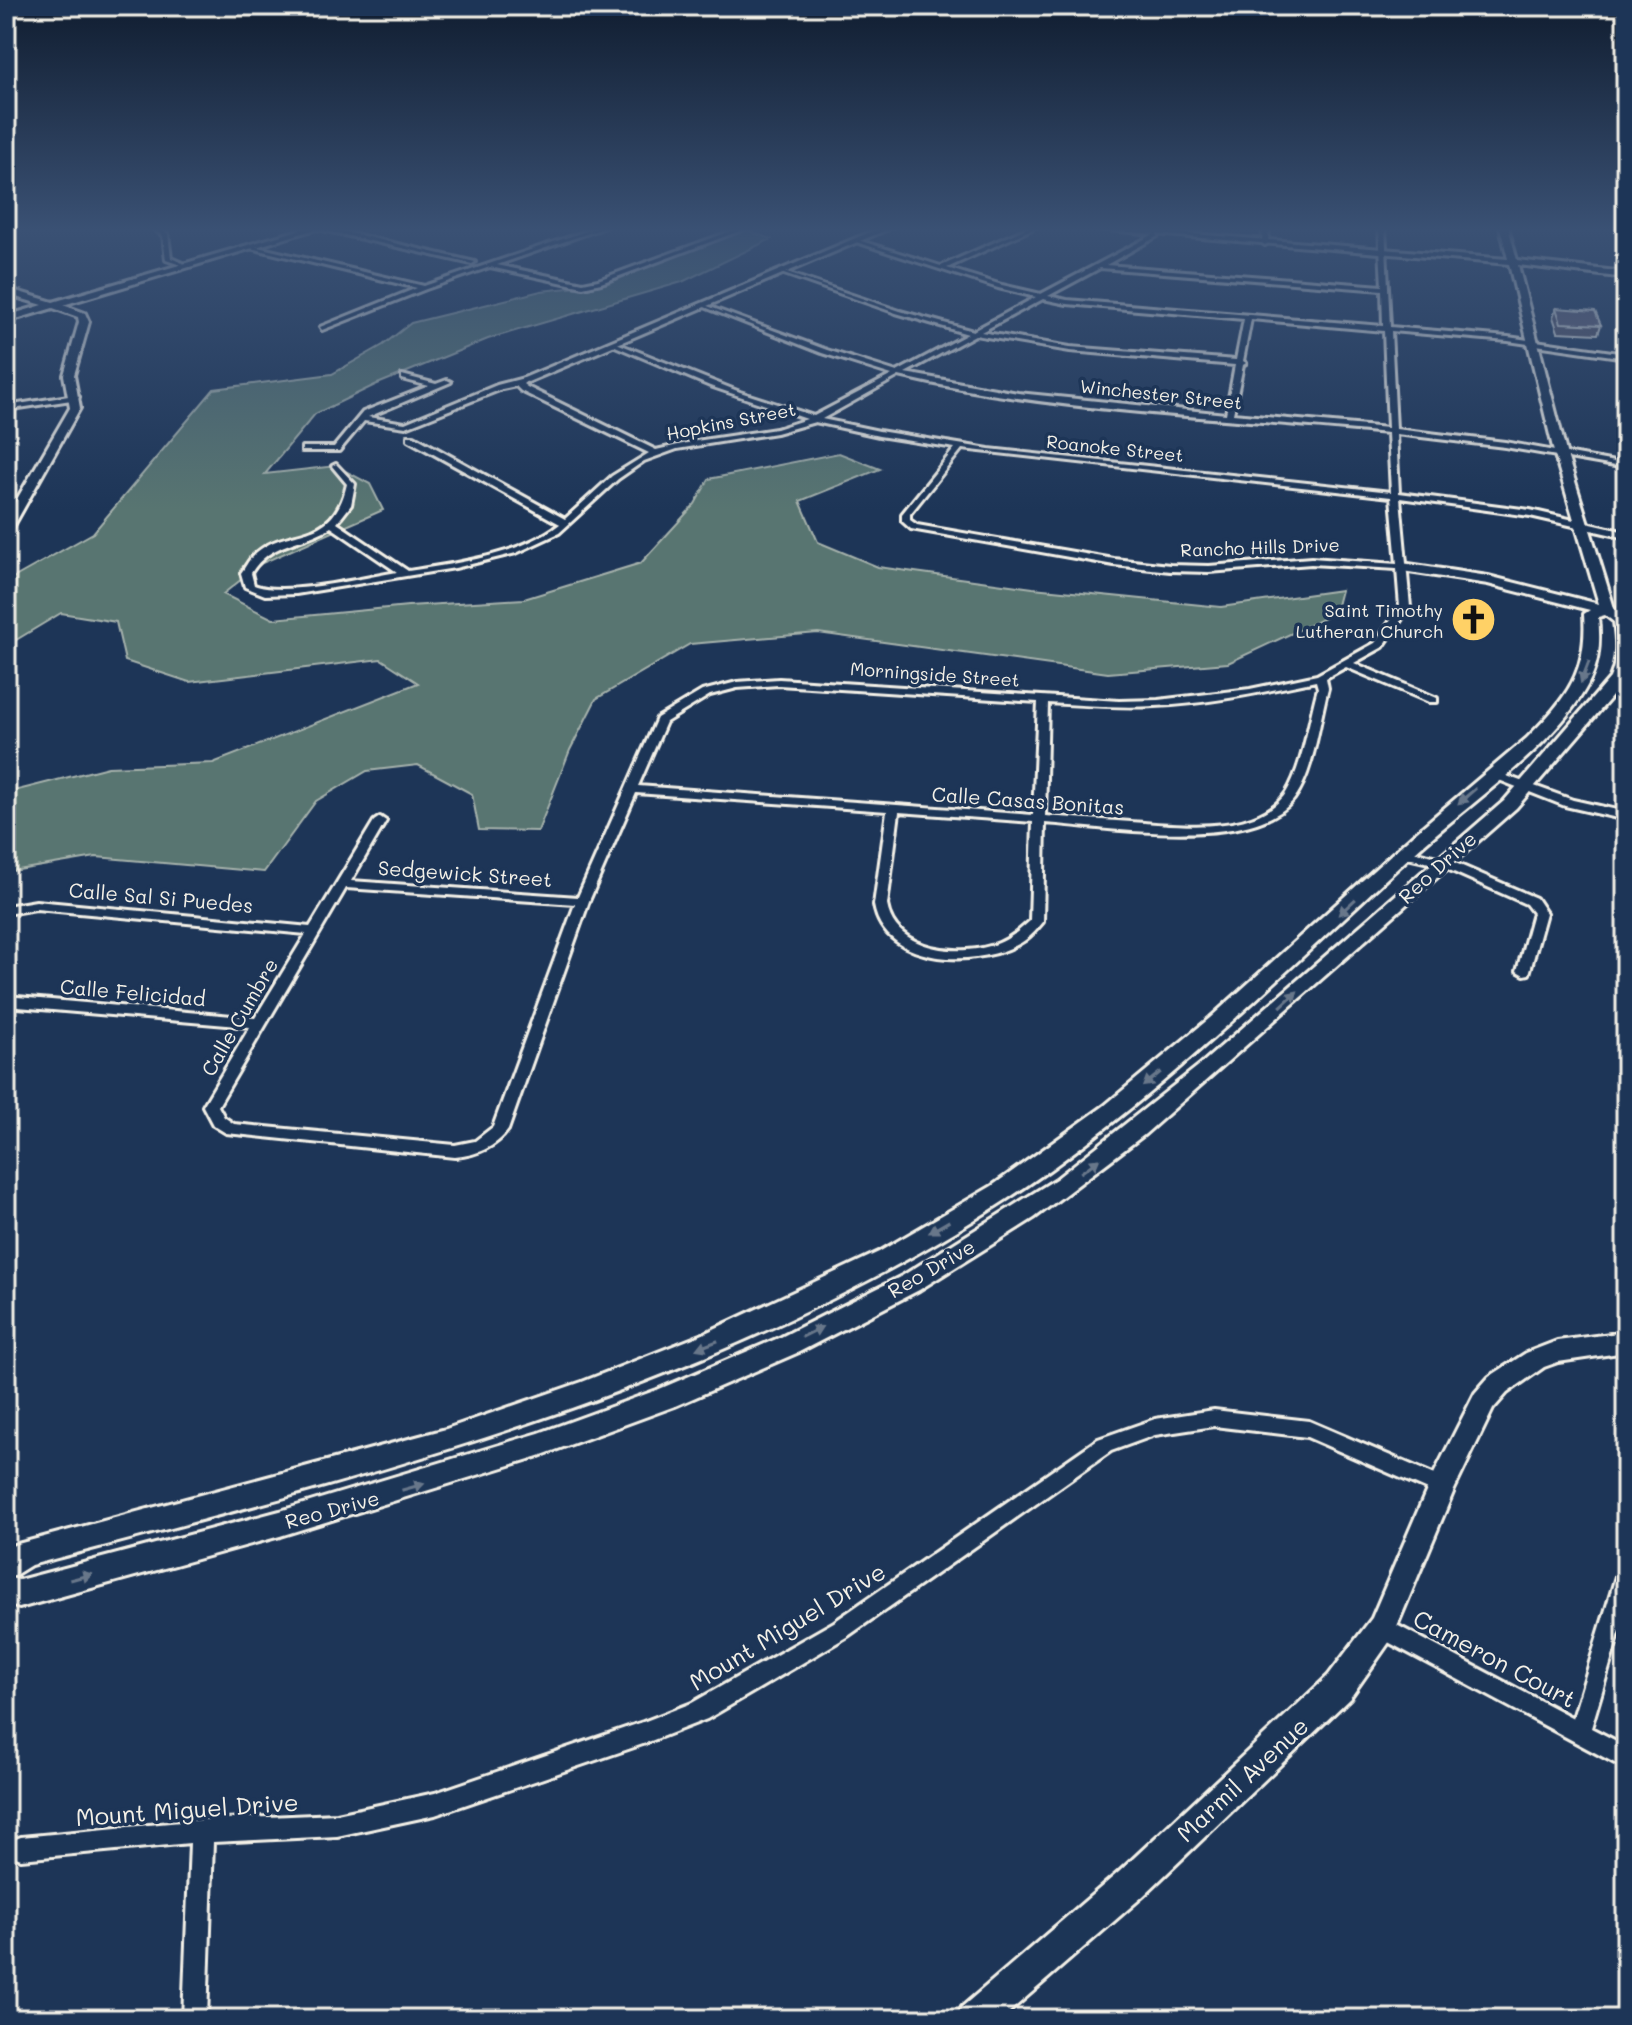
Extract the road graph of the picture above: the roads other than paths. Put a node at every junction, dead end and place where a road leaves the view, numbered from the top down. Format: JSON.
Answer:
{"nodes":[{"id":1,"x":84,"y":322,"type":"edge"},
{"id":2,"x":339,"y":322,"type":"edge"},
{"id":3,"x":664,"y":322,"type":"edge"},
{"id":4,"x":746,"y":322,"type":"edge"},
{"id":5,"x":936,"y":322,"type":"edge"},
{"id":6,"x":993,"y":322,"type":"edge"},
{"id":7,"x":1248,"y":322,"type":"edge"},
{"id":8,"x":1292,"y":322,"type":"edge"},
{"id":9,"x":1386,"y":322,"type":"edge"},
{"id":10,"x":1530,"y":322,"type":"edge"},
{"id":11,"x":322,"y":328,"type":"dead end"},
{"id":12,"x":1386,"y":329,"type":"junction"},
{"id":13,"x":971,"y":333,"type":"junction"},
{"id":14,"x":1535,"y":342,"type":"junction"},
{"id":15,"x":612,"y":343,"type":"junction"},
{"id":16,"x":1626,"y":356,"type":"edge"},
{"id":17,"x":1242,"y":363,"type":"junction"},
{"id":18,"x":897,"y":374,"type":"junction"},
{"id":19,"x":405,"y":377,"type":"dead end"},
{"id":20,"x":447,"y":382,"type":"dead end"},
{"id":21,"x":521,"y":382,"type":"junction"},
{"id":22,"x":436,"y":386,"type":"junction"},
{"id":23,"x":75,"y":397,"type":"junction"},
{"id":24,"x":6,"y":408,"type":"edge"},
{"id":25,"x":1229,"y":417,"type":"junction"},
{"id":26,"x":362,"y":418,"type":"junction"},
{"id":27,"x":815,"y":419,"type":"junction"},
{"id":28,"x":1392,"y":430,"type":"junction"},
{"id":29,"x":411,"y":438,"type":"dead end"},
{"id":30,"x":960,"y":447,"type":"junction"},
{"id":31,"x":305,"y":449,"type":"dead end"},
{"id":32,"x":1560,"y":452,"type":"junction"},
{"id":33,"x":655,"y":453,"type":"junction"},
{"id":34,"x":336,"y":466,"type":"dead end"},
{"id":35,"x":1626,"y":466,"type":"edge"},
{"id":36,"x":1395,"y":494,"type":"junction"},
{"id":37,"x":331,"y":523,"type":"junction"},
{"id":38,"x":565,"y":523,"type":"junction"},
{"id":39,"x":1582,"y":524,"type":"junction"},
{"id":40,"x":6,"y":529,"type":"edge"},
{"id":41,"x":1626,"y":535,"type":"edge"},
{"id":42,"x":1402,"y":567,"type":"junction"},
{"id":43,"x":406,"y":574,"type":"junction"},
{"id":44,"x":1608,"y":610,"type":"junction"},
{"id":45,"x":1626,"y":615,"type":"edge"},
{"id":46,"x":1346,"y":663,"type":"junction"},
{"id":47,"x":1320,"y":677,"type":"junction"},
{"id":48,"x":1043,"y":699,"type":"junction"},
{"id":49,"x":1433,"y":700,"type":"dead end"},
{"id":50,"x":1493,"y":774,"type":"junction"},
{"id":51,"x":1525,"y":788,"type":"junction"},
{"id":52,"x":632,"y":789,"type":"junction"},
{"id":53,"x":893,"y":809,"type":"junction"},
{"id":54,"x":1626,"y":816,"type":"edge"},
{"id":55,"x":1040,"y":819,"type":"junction"},
{"id":56,"x":380,"y":821,"type":"dead end"},
{"id":57,"x":1403,"y":853,"type":"junction"},
{"id":58,"x":1442,"y":862,"type":"junction"},
{"id":59,"x":343,"y":884,"type":"junction"},
{"id":60,"x":583,"y":901,"type":"junction"},
{"id":61,"x":6,"y":910,"type":"edge"},
{"id":62,"x":313,"y":931,"type":"junction"},
{"id":63,"x":1524,"y":971,"type":"dead end"},
{"id":64,"x":6,"y":1001,"type":"edge"},
{"id":65,"x":257,"y":1023,"type":"junction"},
{"id":66,"x":347,"y":1140,"type":"joint"},
{"id":67,"x":1626,"y":1342,"type":"edge"},
{"id":68,"x":1442,"y":1487,"type":"junction"},
{"id":69,"x":6,"y":1566,"type":"edge"},
{"id":70,"x":1626,"y":1576,"type":"edge"},
{"id":71,"x":6,"y":1590,"type":"edge"},
{"id":72,"x":1382,"y":1628,"type":"junction"},
{"id":73,"x":1579,"y":1732,"type":"junction"},
{"id":74,"x":1626,"y":1758,"type":"edge"},
{"id":75,"x":202,"y":1831,"type":"junction"},
{"id":76,"x":21,"y":1848,"type":"dead end"},
{"id":77,"x":195,"y":2019,"type":"edge"},
{"id":78,"x":974,"y":2019,"type":"edge"}],
"edges":[{"from":1,"to":23,"type":"main road"},
{"from":2,"to":11,"type":"street"},
{"from":3,"to":15,"type":"main road"},
{"from":4,"to":18,"type":"street","name":"Winchester Street"},
{"from":5,"to":13,"type":"street"},
{"from":6,"to":13,"type":"street","name":"Hopkins Street"},
{"from":7,"to":17,"type":"street"},
{"from":8,"to":12,"type":"street"},
{"from":9,"to":12,"type":"street","name":"Morningside Street"},
{"from":10,"to":14,"type":"main road","name":"Reo Drive"},
{"from":12,"to":14,"type":"street"},
{"from":12,"to":28,"type":"street","name":"Morningside Street"},
{"from":13,"to":17,"type":"street"},
{"from":13,"to":18,"type":"street","name":"Hopkins Street"},
{"from":14,"to":16,"type":"street"},
{"from":14,"to":32,"type":"main road","name":"Reo Drive"},
{"from":15,"to":21,"type":"main road"},
{"from":15,"to":27,"type":"street","name":"Roanoke Street"},
{"from":17,"to":25,"type":"street"},
{"from":18,"to":25,"type":"street","name":"Winchester Street"},
{"from":18,"to":27,"type":"street","name":"Hopkins Street"},
{"from":19,"to":22,"type":"street"},
{"from":20,"to":22,"type":"street"},
{"from":21,"to":26,"type":"street"},
{"from":21,"to":33,"type":"street"},
{"from":22,"to":26,"type":"street"},
{"from":23,"to":24,"type":"street"},
{"from":23,"to":40,"type":"main road"},
{"from":25,"to":28,"type":"street","name":"Winchester Street"},
{"from":26,"to":31,"type":"street"},
{"from":27,"to":30,"type":"street","name":"Roanoke Street"},
{"from":27,"to":33,"type":"street","name":"Hopkins Street"},
{"from":28,"to":32,"type":"street","name":"Winchester Street"},
{"from":28,"to":36,"type":"street","name":"Morningside Street"},
{"from":29,"to":38,"type":"street"},
{"from":30,"to":36,"type":"street","name":"Roanoke Street"},
{"from":30,"to":42,"type":"street","name":"Rancho Hills Drive"},
{"from":32,"to":35,"type":"street","name":"Winchester Street"},
{"from":32,"to":39,"type":"main road","name":"Reo Drive"},
{"from":33,"to":38,"type":"street","name":"Hopkins Street"},
{"from":34,"to":37,"type":"street"},
{"from":36,"to":39,"type":"street","name":"Roanoke Street"},
{"from":36,"to":42,"type":"street","name":"Morningside Street"},
{"from":37,"to":43,"type":"street"},
{"from":37,"to":43,"type":"street","name":"Hopkins Street"},
{"from":38,"to":43,"type":"street","name":"Hopkins Street"},
{"from":39,"to":41,"type":"street","name":"Roanoke Street"},
{"from":39,"to":44,"type":"main road","name":"Reo Drive"},
{"from":42,"to":44,"type":"main road","name":"Rancho Hills Drive"},
{"from":42,"to":46,"type":"street","name":"Morningside Street"},
{"from":44,"to":45,"type":"main road","name":"Rancho Hills Drive"},
{"from":44,"to":50,"type":"main road","name":"Reo Drive","one_way":true},
{"from":44,"to":51,"type":"main road","name":"Reo Drive"},
{"from":46,"to":47,"type":"street","name":"Morningside Street"},
{"from":46,"to":49,"type":"street"},
{"from":47,"to":48,"type":"street","name":"Morningside Street"},
{"from":47,"to":55,"type":"street","name":"Calle Casas Bonitas"},
{"from":48,"to":52,"type":"street","name":"Morningside Street"},
{"from":48,"to":55,"type":"street"},
{"from":50,"to":51,"type":"street"},
{"from":50,"to":57,"type":"main road","name":"Reo Drive","one_way":true},
{"from":51,"to":54,"type":"street"},
{"from":51,"to":58,"type":"main road","name":"Reo Drive"},
{"from":52,"to":53,"type":"street","name":"Calle Casas Bonitas"},
{"from":52,"to":60,"type":"street","name":"Morningside Street"},
{"from":53,"to":55,"type":"street","name":"Calle Casas Bonitas"},
{"from":53,"to":55,"type":"street"},
{"from":56,"to":59,"type":"street","name":"Calle Cumbre"},
{"from":57,"to":58,"type":"street"},
{"from":57,"to":69,"type":"main road","name":"Reo Drive","one_way":true},
{"from":58,"to":63,"type":"street"},
{"from":71,"to":58,"type":"main road","name":"Reo Drive","one_way":true},
{"from":59,"to":60,"type":"street","name":"Sedgewick Street"},
{"from":59,"to":62,"type":"street","name":"Calle Cumbre"},
{"from":60,"to":66,"type":"street","name":"Morningside Street"},
{"from":61,"to":62,"type":"street","name":"Calle Sal Si Puedes"},
{"from":62,"to":65,"type":"street","name":"Calle Cumbre"},
{"from":64,"to":65,"type":"street","name":"Calle Felicidad"},
{"from":65,"to":66,"type":"street","name":"Calle Cumbre"},
{"from":67,"to":68,"type":"main road","name":"Marmil Avenue"},
{"from":68,"to":72,"type":"main road","name":"Marmil Avenue"},
{"from":68,"to":75,"type":"street","name":"Mount Miguel Drive"},
{"from":70,"to":73,"type":"street"},
{"from":72,"to":73,"type":"street","name":"Cameron Court"},
{"from":72,"to":78,"type":"main road","name":"Marmil Avenue"},
{"from":73,"to":74,"type":"street","name":"Cameron Court"},
{"from":75,"to":76,"type":"street","name":"Mount Miguel Drive"},
{"from":75,"to":77,"type":"street"}]}
